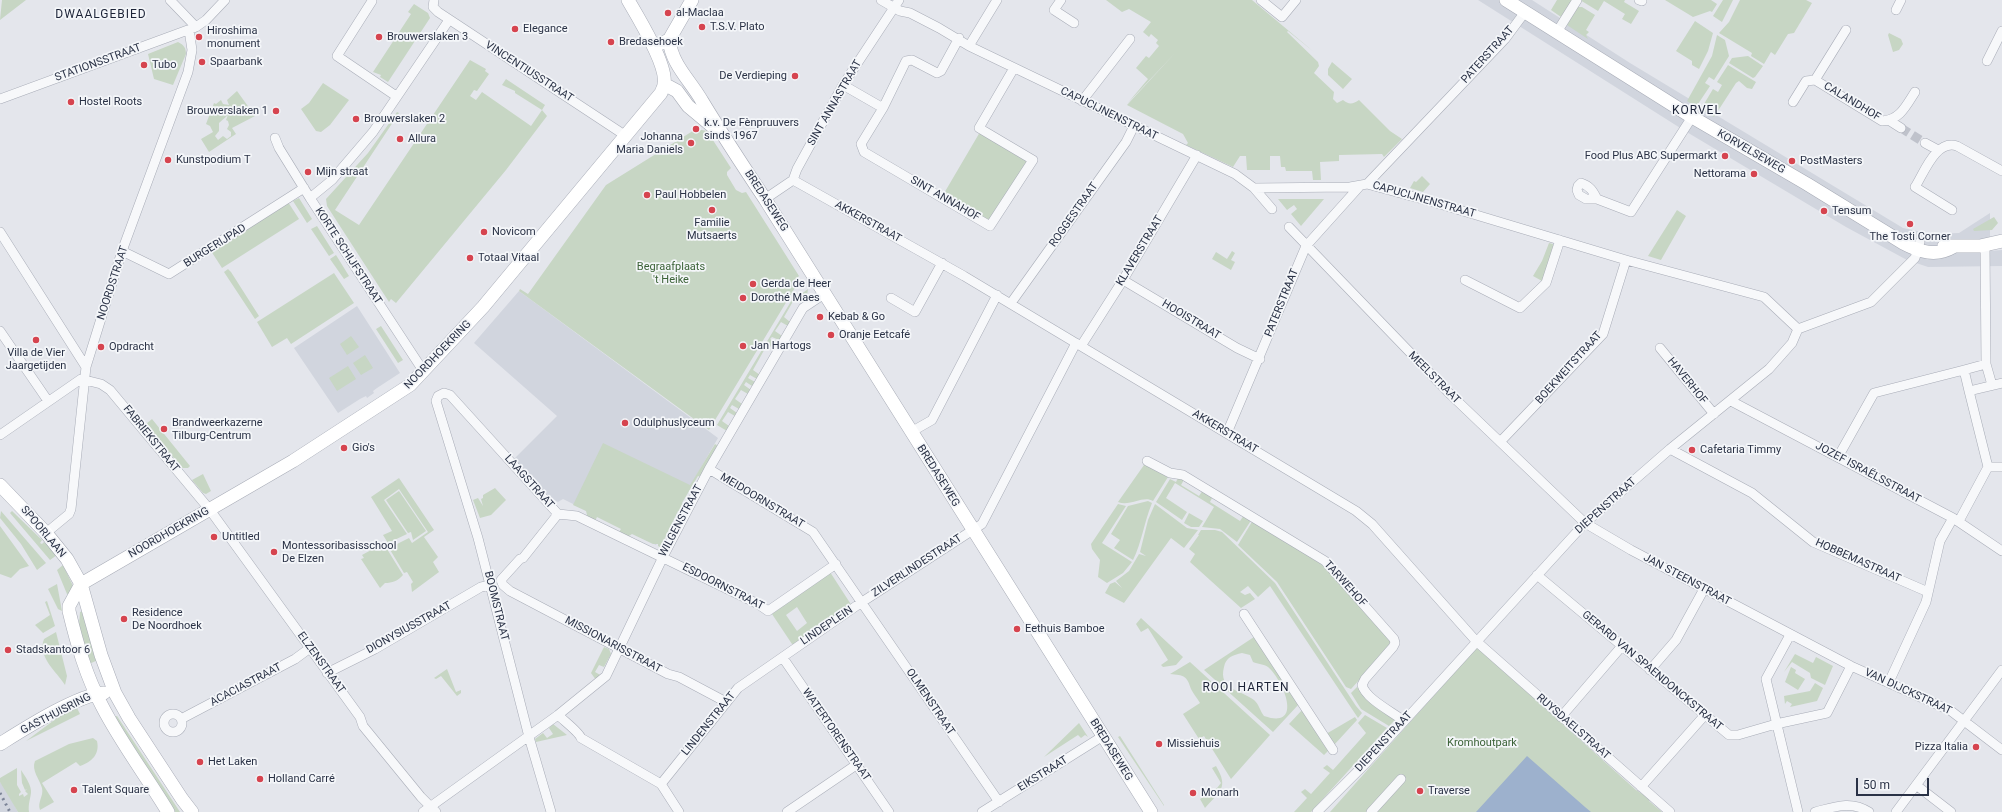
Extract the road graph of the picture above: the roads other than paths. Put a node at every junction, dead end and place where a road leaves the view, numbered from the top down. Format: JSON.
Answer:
{"nodes":[{"id":1,"x":170,"y":0,"type":"edge"},
{"id":2,"x":225,"y":0,"type":"edge"},
{"id":3,"x":628,"y":0,"type":"edge"},
{"id":4,"x":692,"y":0,"type":"edge"},
{"id":5,"x":881,"y":0,"type":"edge"},
{"id":6,"x":997,"y":0,"type":"edge"},
{"id":7,"x":1061,"y":0,"type":"edge"},
{"id":8,"x":1261,"y":0,"type":"edge"},
{"id":9,"x":1296,"y":0,"type":"edge"},
{"id":10,"x":1577,"y":0,"type":"edge"},
{"id":11,"x":1901,"y":0,"type":"edge"},
{"id":12,"x":372,"y":1,"type":"dead end"},
{"id":13,"x":434,"y":3,"type":"edge"},
{"id":14,"x":897,"y":4,"type":"edge"},
{"id":15,"x":1516,"y":4,"type":"edge"},
{"id":16,"x":1896,"y":10,"type":"dead end"},
{"id":17,"x":449,"y":20,"type":"junction"},
{"id":18,"x":1074,"y":23,"type":"dead end"},
{"id":19,"x":192,"y":29,"type":"junction"},
{"id":20,"x":1846,"y":30,"type":"dead end"},
{"id":21,"x":1557,"y":32,"type":"junction"},
{"id":22,"x":2002,"y":32,"type":"edge"},
{"id":23,"x":648,"y":37,"type":"junction"},
{"id":24,"x":959,"y":38,"type":"junction"},
{"id":25,"x":1130,"y":39,"type":"dead end"},
{"id":26,"x":669,"y":40,"type":"junction"},
{"id":27,"x":2000,"y":42,"type":"edge"},
{"id":28,"x":969,"y":46,"type":"junction"},
{"id":29,"x":1987,"y":61,"type":"dead end"},
{"id":30,"x":1014,"y":68,"type":"junction"},
{"id":31,"x":1815,"y":80,"type":"junction"},
{"id":32,"x":664,"y":84,"type":"junction"},
{"id":33,"x":843,"y":85,"type":"junction"},
{"id":34,"x":677,"y":91,"type":"junction"},
{"id":35,"x":1915,"y":92,"type":"dead end"},
{"id":36,"x":396,"y":96,"type":"junction"},
{"id":37,"x":0,"y":99,"type":"edge"},
{"id":38,"x":1082,"y":101,"type":"junction"},
{"id":39,"x":1793,"y":102,"type":"dead end"},
{"id":40,"x":705,"y":108,"type":"junction"},
{"id":41,"x":883,"y":108,"type":"junction"},
{"id":42,"x":1692,"y":117,"type":"junction"},
{"id":43,"x":1890,"y":121,"type":"junction"},
{"id":44,"x":1134,"y":126,"type":"junction"},
{"id":45,"x":1901,"y":128,"type":"tunnel mouth"},
{"id":46,"x":626,"y":136,"type":"junction"},
{"id":47,"x":275,"y":138,"type":"dead end"},
{"id":48,"x":725,"y":140,"type":"junction"},
{"id":49,"x":1925,"y":143,"type":"tunnel mouth"},
{"id":50,"x":1938,"y":150,"type":"junction"},
{"id":51,"x":1197,"y":155,"type":"junction"},
{"id":52,"x":2002,"y":171,"type":"edge"},
{"id":53,"x":793,"y":180,"type":"junction"},
{"id":54,"x":1363,"y":186,"type":"junction"},
{"id":55,"x":304,"y":188,"type":"junction"},
{"id":56,"x":1254,"y":188,"type":"junction"},
{"id":57,"x":310,"y":198,"type":"junction"},
{"id":58,"x":765,"y":199,"type":"junction"},
{"id":59,"x":1597,"y":199,"type":"dead end"},
{"id":60,"x":1272,"y":209,"type":"dead end"},
{"id":61,"x":1952,"y":210,"type":"dead end"},
{"id":62,"x":1289,"y":227,"type":"dead end"},
{"id":63,"x":0,"y":232,"type":"edge"},
{"id":64,"x":1560,"y":240,"type":"junction"},
{"id":65,"x":1998,"y":242,"type":"edge"},
{"id":66,"x":1306,"y":246,"type":"junction"},
{"id":67,"x":1919,"y":246,"type":"junction"},
{"id":68,"x":122,"y":251,"type":"junction"},
{"id":69,"x":1626,"y":260,"type":"junction"},
{"id":70,"x":942,"y":263,"type":"junction"},
{"id":71,"x":1123,"y":280,"type":"junction"},
{"id":72,"x":1465,"y":280,"type":"dead end"},
{"id":73,"x":824,"y":294,"type":"junction"},
{"id":74,"x":996,"y":295,"type":"junction"},
{"id":75,"x":891,"y":298,"type":"dead end"},
{"id":76,"x":1011,"y":303,"type":"junction"},
{"id":77,"x":1798,"y":329,"type":"junction"},
{"id":78,"x":0,"y":331,"type":"edge"},
{"id":79,"x":1079,"y":344,"type":"junction"},
{"id":80,"x":1660,"y":348,"type":"dead end"},
{"id":81,"x":1260,"y":359,"type":"junction"},
{"id":82,"x":1986,"y":364,"type":"junction"},
{"id":83,"x":86,"y":367,"type":"junction"},
{"id":84,"x":1964,"y":370,"type":"junction"},
{"id":85,"x":424,"y":372,"type":"junction"},
{"id":86,"x":84,"y":380,"type":"junction"},
{"id":87,"x":2002,"y":383,"type":"edge"},
{"id":88,"x":1992,"y":385,"type":"junction"},
{"id":89,"x":1969,"y":391,"type":"junction"},
{"id":90,"x":48,"y":401,"type":"junction"},
{"id":91,"x":436,"y":401,"type":"joint"},
{"id":92,"x":1731,"y":401,"type":"junction"},
{"id":93,"x":1714,"y":414,"type":"junction"},
{"id":94,"x":911,"y":432,"type":"junction"},
{"id":95,"x":1227,"y":433,"type":"junction"},
{"id":96,"x":0,"y":435,"type":"edge"},
{"id":97,"x":1500,"y":442,"type":"junction"},
{"id":98,"x":1670,"y":449,"type":"junction"},
{"id":99,"x":1838,"y":457,"type":"junction"},
{"id":100,"x":1147,"y":461,"type":"dead end"},
{"id":101,"x":2002,"y":466,"type":"edge"},
{"id":102,"x":1988,"y":467,"type":"junction"},
{"id":103,"x":709,"y":469,"type":"junction"},
{"id":104,"x":0,"y":485,"type":"edge"},
{"id":105,"x":206,"y":505,"type":"junction"},
{"id":106,"x":558,"y":514,"type":"junction"},
{"id":107,"x":1956,"y":519,"type":"junction"},
{"id":108,"x":1585,"y":523,"type":"junction"},
{"id":109,"x":972,"y":530,"type":"junction"},
{"id":110,"x":814,"y":532,"type":"joint"},
{"id":111,"x":46,"y":534,"type":"junction"},
{"id":112,"x":2002,"y":552,"type":"edge"},
{"id":113,"x":663,"y":557,"type":"junction"},
{"id":114,"x":836,"y":564,"type":"junction"},
{"id":115,"x":1537,"y":575,"type":"junction"},
{"id":116,"x":80,"y":584,"type":"junction"},
{"id":117,"x":502,"y":585,"type":"junction"},
{"id":118,"x":491,"y":587,"type":"junction"},
{"id":119,"x":1704,"y":589,"type":"junction"},
{"id":120,"x":1928,"y":592,"type":"junction"},
{"id":121,"x":862,"y":602,"type":"junction"},
{"id":122,"x":1244,"y":614,"type":"dead end"},
{"id":123,"x":1790,"y":635,"type":"junction"},
{"id":124,"x":1476,"y":641,"type":"junction"},
{"id":125,"x":1622,"y":646,"type":"junction"},
{"id":126,"x":310,"y":648,"type":"junction"},
{"id":127,"x":619,"y":649,"type":"junction"},
{"id":128,"x":783,"y":658,"type":"junction"},
{"id":129,"x":1851,"y":666,"type":"junction"},
{"id":130,"x":1650,"y":670,"type":"junction"},
{"id":131,"x":2002,"y":670,"type":"edge"},
{"id":132,"x":327,"y":673,"type":"junction"},
{"id":133,"x":1889,"y":682,"type":"junction"},
{"id":134,"x":115,"y":693,"type":"junction"},
{"id":135,"x":96,"y":694,"type":"junction"},
{"id":136,"x":726,"y":702,"type":"junction"},
{"id":137,"x":558,"y":715,"type":"junction"},
{"id":138,"x":1704,"y":716,"type":"junction"},
{"id":139,"x":1561,"y":717,"type":"junction"},
{"id":140,"x":181,"y":719,"type":"dead end"},
{"id":141,"x":1964,"y":720,"type":"junction"},
{"id":142,"x":1404,"y":721,"type":"junction"},
{"id":143,"x":1776,"y":724,"type":"junction"},
{"id":144,"x":1103,"y":736,"type":"junction"},
{"id":145,"x":528,"y":737,"type":"junction"},
{"id":146,"x":0,"y":744,"type":"edge"},
{"id":147,"x":1333,"y":750,"type":"dead end"},
{"id":148,"x":2002,"y":750,"type":"edge"},
{"id":149,"x":856,"y":765,"type":"junction"},
{"id":150,"x":1401,"y":780,"type":"dead end"},
{"id":151,"x":661,"y":784,"type":"junction"},
{"id":152,"x":1916,"y":785,"type":"junction"},
{"id":153,"x":1641,"y":787,"type":"junction"},
{"id":154,"x":999,"y":802,"type":"junction"},
{"id":155,"x":430,"y":810,"type":"edge"},
{"id":156,"x":168,"y":812,"type":"edge"},
{"id":157,"x":192,"y":812,"type":"edge"},
{"id":158,"x":551,"y":812,"type":"edge"},
{"id":159,"x":679,"y":812,"type":"edge"},
{"id":160,"x":787,"y":812,"type":"edge"},
{"id":161,"x":889,"y":812,"type":"edge"},
{"id":162,"x":982,"y":812,"type":"edge"},
{"id":163,"x":1151,"y":812,"type":"edge"},
{"id":164,"x":1318,"y":812,"type":"edge"},
{"id":165,"x":1371,"y":812,"type":"edge"},
{"id":166,"x":1670,"y":812,"type":"edge"},
{"id":167,"x":1798,"y":812,"type":"edge"},
{"id":168,"x":1815,"y":812,"type":"edge"},
{"id":169,"x":1869,"y":812,"type":"edge"},
{"id":170,"x":1896,"y":812,"type":"edge"},
{"id":171,"x":1951,"y":812,"type":"edge"}],
"edges":[{"from":1,"to":19,"type":"street"},
{"from":2,"to":19,"type":"street","name":"STATIONSSTRAAT"},
{"from":3,"to":23,"type":"street"},
{"from":4,"to":26,"type":"street"},
{"from":5,"to":14,"type":"street","name":"CAPUCIJNENSTRAAT"},
{"from":6,"to":28,"type":"street"},
{"from":7,"to":18,"type":"street"},
{"from":8,"to":9,"type":"street"},
{"from":10,"to":21,"type":"street"},
{"from":11,"to":16,"type":"street"},
{"from":12,"to":36,"type":"street"},
{"from":13,"to":17,"type":"street","name":"VINCENTIUSSTRAAT"},
{"from":14,"to":24,"type":"street","name":"CAPUCIJNENSTRAAT"},
{"from":14,"to":33,"type":"street","name":"SINT ANNASTRAAT"},
{"from":15,"to":21,"type":"street","name":"KORVELSEWEG"},
{"from":15,"to":54,"type":"street","name":"PATERSTRAAT"},
{"from":17,"to":36,"type":"street"},
{"from":17,"to":46,"type":"street","name":"VINCENTIUSSTRAAT"},
{"from":19,"to":37,"type":"street","name":"STATIONSSTRAAT"},
{"from":19,"to":68,"type":"street","name":"NOORDSTRAAT"},
{"from":20,"to":31,"type":"street","name":"CALANDHOF"},
{"from":21,"to":42,"type":"street","name":"KORVELSEWEG"},
{"from":22,"to":27,"type":"street"},
{"from":23,"to":26,"type":"street"},
{"from":23,"to":32,"type":"street"},
{"from":24,"to":28,"type":"street","name":"CAPUCIJNENSTRAAT"},
{"from":24,"to":41,"type":"street","name":"SINT ANNAHOF"},
{"from":25,"to":38,"type":"street"},
{"from":26,"to":40,"type":"street","name":"BREDASEWEG"},
{"from":27,"to":29,"type":"street"},
{"from":28,"to":30,"type":"street","name":"CAPUCIJNENSTRAAT"},
{"from":30,"to":38,"type":"street","name":"CAPUCIJNENSTRAAT"},
{"from":30,"to":41,"type":"street","name":"SINT ANNAHOF"},
{"from":31,"to":39,"type":"street","name":"CALANDHOF"},
{"from":31,"to":43,"type":"street","name":"CALANDHOF"},
{"from":32,"to":34,"type":"street","name":"BREDASEWEG"},
{"from":32,"to":46,"type":"street","name":"NOORDHOEKRING"},
{"from":33,"to":41,"type":"street"},
{"from":33,"to":53,"type":"street","name":"SINT ANNASTRAAT"},
{"from":34,"to":40,"type":"street"},
{"from":34,"to":48,"type":"street","name":"BREDASEWEG"},
{"from":35,"to":43,"type":"street","name":"CALANDHOF"},
{"from":36,"to":57,"type":"street"},
{"from":38,"to":44,"type":"street","name":"CAPUCIJNENSTRAAT"},
{"from":40,"to":48,"type":"street","name":"BREDASEWEG"},
{"from":42,"to":59,"type":"street"},
{"from":42,"to":67,"type":"street","name":"KORVELSEWEG"},
{"from":43,"to":45,"type":"street","name":"CALANDHOF"},
{"from":44,"to":51,"type":"street","name":"CAPUCIJNENSTRAAT"},
{"from":44,"to":76,"type":"street","name":"ROGGESTRAAT"},
{"from":46,"to":85,"type":"street","name":"NOORDHOEKRING"},
{"from":47,"to":55,"type":"street","name":"KORTE SCHIJFSTRAAT"},
{"from":48,"to":58,"type":"street","name":"BREDASEWEG"},
{"from":49,"to":50,"type":"street"},
{"from":50,"to":52,"type":"street"},
{"from":50,"to":61,"type":"street"},
{"from":51,"to":56,"type":"street","name":"CAPUCIJNENSTRAAT"},
{"from":51,"to":71,"type":"street","name":"KLAVERSTRAAT"},
{"from":53,"to":58,"type":"street"},
{"from":53,"to":70,"type":"street","name":"AKKERSTRAAT"},
{"from":54,"to":56,"type":"street","name":"CAPUCIJNENSTRAAT"},
{"from":54,"to":64,"type":"street","name":"CAPUCIJNENSTRAAT"},
{"from":54,"to":66,"type":"street","name":"PATERSTRAAT"},
{"from":55,"to":57,"type":"street","name":"KORTE SCHIJFSTRAAT"},
{"from":55,"to":68,"type":"street","name":"BURGERIJPAD"},
{"from":56,"to":60,"type":"street"},
{"from":57,"to":85,"type":"street","name":"KORTE SCHIJFSTRAAT"},
{"from":58,"to":73,"type":"street","name":"BREDASEWEG"},
{"from":62,"to":66,"type":"street","name":"MEELSTRAAT"},
{"from":63,"to":83,"type":"street"},
{"from":64,"to":69,"type":"street","name":"CAPUCIJNENSTRAAT"},
{"from":64,"to":72,"type":"street"},
{"from":65,"to":67,"type":"street","name":"KORVELSEWEG"},
{"from":65,"to":82,"type":"street"},
{"from":66,"to":81,"type":"street","name":"PATERSTRAAT"},
{"from":66,"to":97,"type":"street","name":"MEELSTRAAT"},
{"from":67,"to":77,"type":"street"},
{"from":68,"to":83,"type":"street","name":"NOORDSTRAAT"},
{"from":69,"to":77,"type":"street","name":"CAPUCIJNENSTRAAT"},
{"from":69,"to":97,"type":"street","name":"BOEKWEITSTRAAT"},
{"from":70,"to":74,"type":"street","name":"AKKERSTRAAT"},
{"from":70,"to":75,"type":"street"},
{"from":71,"to":79,"type":"street","name":"KLAVERSTRAAT"},
{"from":71,"to":81,"type":"street","name":"HOOISTRAAT"},
{"from":73,"to":94,"type":"street","name":"BREDASEWEG"},
{"from":73,"to":103,"type":"street","name":"WILGENSTRAAT"},
{"from":74,"to":76,"type":"street","name":"AKKERSTRAAT"},
{"from":74,"to":94,"type":"street"},
{"from":76,"to":79,"type":"street","name":"AKKERSTRAAT"},
{"from":77,"to":92,"type":"street","name":"DIEPENSTRAAT"},
{"from":78,"to":90,"type":"street"},
{"from":79,"to":95,"type":"street","name":"AKKERSTRAAT"},
{"from":79,"to":109,"type":"street","name":"KLAVERSTRAAT"},
{"from":80,"to":93,"type":"street","name":"HAVERHOF"},
{"from":81,"to":95,"type":"street","name":"PATERSTRAAT"},
{"from":82,"to":84,"type":"street"},
{"from":82,"to":88,"type":"street"},
{"from":83,"to":86,"type":"street","name":"NOORDSTRAAT"},
{"from":84,"to":89,"type":"street"},
{"from":84,"to":99,"type":"street"},
{"from":85,"to":105,"type":"street","name":"NOORDHOEKRING"},
{"from":86,"to":90,"type":"street"},
{"from":86,"to":105,"type":"street","name":"FABRIEKSTRAAT"},
{"from":86,"to":111,"type":"street","name":"NOORDSTRAAT"},
{"from":87,"to":88,"type":"street"},
{"from":88,"to":89,"type":"street"},
{"from":89,"to":102,"type":"street"},
{"from":90,"to":96,"type":"street"},
{"from":91,"to":106,"type":"street","name":"LAAGSTRAAT"},
{"from":91,"to":118,"type":"street","name":"BOOMSTRAAT"},
{"from":92,"to":93,"type":"street","name":"DIEPENSTRAAT"},
{"from":92,"to":99,"type":"street","name":"JOZEF ISRAËLSSTRAAT"},
{"from":93,"to":98,"type":"street","name":"DIEPENSTRAAT"},
{"from":94,"to":109,"type":"street","name":"BREDASEWEG"},
{"from":95,"to":124,"type":"street","name":"AKKERSTRAAT"},
{"from":97,"to":108,"type":"street","name":"MEELSTRAAT"},
{"from":98,"to":108,"type":"street","name":"DIEPENSTRAAT"},
{"from":98,"to":120,"type":"street","name":"HOBBEMASTRAAT"},
{"from":99,"to":107,"type":"street","name":"JOZEF ISRAËLSSTRAAT"},
{"from":100,"to":142,"type":"street","name":"TARWEHOF"},
{"from":101,"to":102,"type":"street"},
{"from":102,"to":107,"type":"street"},
{"from":103,"to":110,"type":"street","name":"MEIDOORNSTRAAT"},
{"from":103,"to":113,"type":"street","name":"WILGENSTRAAT"},
{"from":104,"to":111,"type":"street","name":"SPOORLAAN"},
{"from":105,"to":116,"type":"street","name":"NOORDHOEKRING"},
{"from":105,"to":126,"type":"street","name":"ELZENSTRAAT"},
{"from":106,"to":113,"type":"street","name":"ESDOORNSTRAAT"},
{"from":106,"to":117,"type":"street","name":"LAAGSTRAAT"},
{"from":107,"to":112,"type":"street","name":"JOZEF ISRAËLSSTRAAT"},
{"from":107,"to":120,"type":"street"},
{"from":108,"to":115,"type":"street","name":"DIEPENSTRAAT"},
{"from":108,"to":119,"type":"street","name":"JAN STEENSTRAAT"},
{"from":109,"to":121,"type":"street","name":"ZILVERLINDESTRAAT"},
{"from":109,"to":144,"type":"street","name":"BREDASEWEG"},
{"from":110,"to":114,"type":"street","name":"LINDEPLEIN"},
{"from":111,"to":116,"type":"street","name":"SPOORLAAN"},
{"from":113,"to":114,"type":"street","name":"ESDOORNSTRAAT"},
{"from":113,"to":127,"type":"street","name":"WILGENSTRAAT"},
{"from":114,"to":121,"type":"street","name":"LINDEPLEIN"},
{"from":115,"to":124,"type":"street","name":"DIEPENSTRAAT"},
{"from":115,"to":125,"type":"street","name":"GERARD VAN SPAENDONCKSTRAAT"},
{"from":116,"to":134,"type":"street","name":"SPOORLAAN"},
{"from":116,"to":135,"type":"street"},
{"from":117,"to":118,"type":"street","name":"DIONYSIUSSTRAAT"},
{"from":117,"to":127,"type":"street","name":"MISSIONARISSTRAAT"},
{"from":118,"to":132,"type":"street","name":"DIONYSIUSSTRAAT"},
{"from":118,"to":145,"type":"street","name":"BOOMSTRAAT"},
{"from":119,"to":123,"type":"street","name":"JAN STEENSTRAAT"},
{"from":119,"to":130,"type":"street"},
{"from":120,"to":133,"type":"street"},
{"from":121,"to":128,"type":"street","name":"LINDEPLEIN"},
{"from":121,"to":154,"type":"street","name":"OLMENSTRAAT"},
{"from":122,"to":147,"type":"street"},
{"from":123,"to":129,"type":"street","name":"JAN STEENSTRAAT"},
{"from":123,"to":143,"type":"street"},
{"from":124,"to":139,"type":"street","name":"RUYSDAELSTRAAT"},
{"from":124,"to":142,"type":"street","name":"DIEPENSTRAAT"},
{"from":125,"to":130,"type":"street","name":"GERARD VAN SPAENDONCKSTRAAT"},
{"from":125,"to":139,"type":"street"},
{"from":126,"to":132,"type":"street","name":"ELZENSTRAAT"},
{"from":126,"to":140,"type":"street","name":"ACACIASTRAAT"},
{"from":127,"to":136,"type":"street","name":"MISSIONARISSTRAAT"},
{"from":127,"to":137,"type":"street","name":"WILGENSTRAAT"},
{"from":128,"to":136,"type":"street","name":"LINDENSTRAAT"},
{"from":128,"to":149,"type":"street","name":"WATERTORENSTRAAT"},
{"from":129,"to":133,"type":"street","name":"VAN DIJCKSTRAAT"},
{"from":129,"to":143,"type":"street"},
{"from":130,"to":138,"type":"street","name":"GERARD VAN SPAENDONCKSTRAAT"},
{"from":131,"to":141,"type":"street"},
{"from":132,"to":155,"type":"street","name":"ELZENSTRAAT"},
{"from":133,"to":141,"type":"street","name":"VAN DIJCKSTRAAT"},
{"from":134,"to":135,"type":"street","name":"GASTHUISRING"},
{"from":134,"to":157,"type":"street","name":"SPOORLAAN"},
{"from":135,"to":146,"type":"street","name":"GASTHUISRING"},
{"from":135,"to":156,"type":"street"},
{"from":136,"to":151,"type":"street","name":"LINDENSTRAAT"},
{"from":137,"to":145,"type":"street","name":"WILGENSTRAAT"},
{"from":137,"to":151,"type":"street"},
{"from":138,"to":143,"type":"street","name":"GERARD VAN SPAENDONCKSTRAAT"},
{"from":138,"to":153,"type":"street"},
{"from":139,"to":153,"type":"street","name":"RUYSDAELSTRAAT"},
{"from":141,"to":148,"type":"street","name":"VAN DIJCKSTRAAT"},
{"from":141,"to":152,"type":"street"},
{"from":142,"to":164,"type":"street","name":"DIEPENSTRAAT"},
{"from":143,"to":167,"type":"street"},
{"from":144,"to":154,"type":"street","name":"EIKSTRAAT"},
{"from":144,"to":163,"type":"street","name":"BREDASEWEG"},
{"from":145,"to":155,"type":"street","name":"WILGENSTRAAT"},
{"from":145,"to":158,"type":"street","name":"BOOMSTRAAT"},
{"from":149,"to":160,"type":"street"},
{"from":149,"to":161,"type":"street","name":"WATERTORENSTRAAT"},
{"from":150,"to":165,"type":"street"},
{"from":151,"to":159,"type":"street"},
{"from":152,"to":170,"type":"street"},
{"from":152,"to":171,"type":"street"},
{"from":153,"to":166,"type":"street","name":"RUYSDAELSTRAAT"},
{"from":154,"to":162,"type":"street","name":"EIKSTRAAT"},
{"from":168,"to":169,"type":"street"}]}
